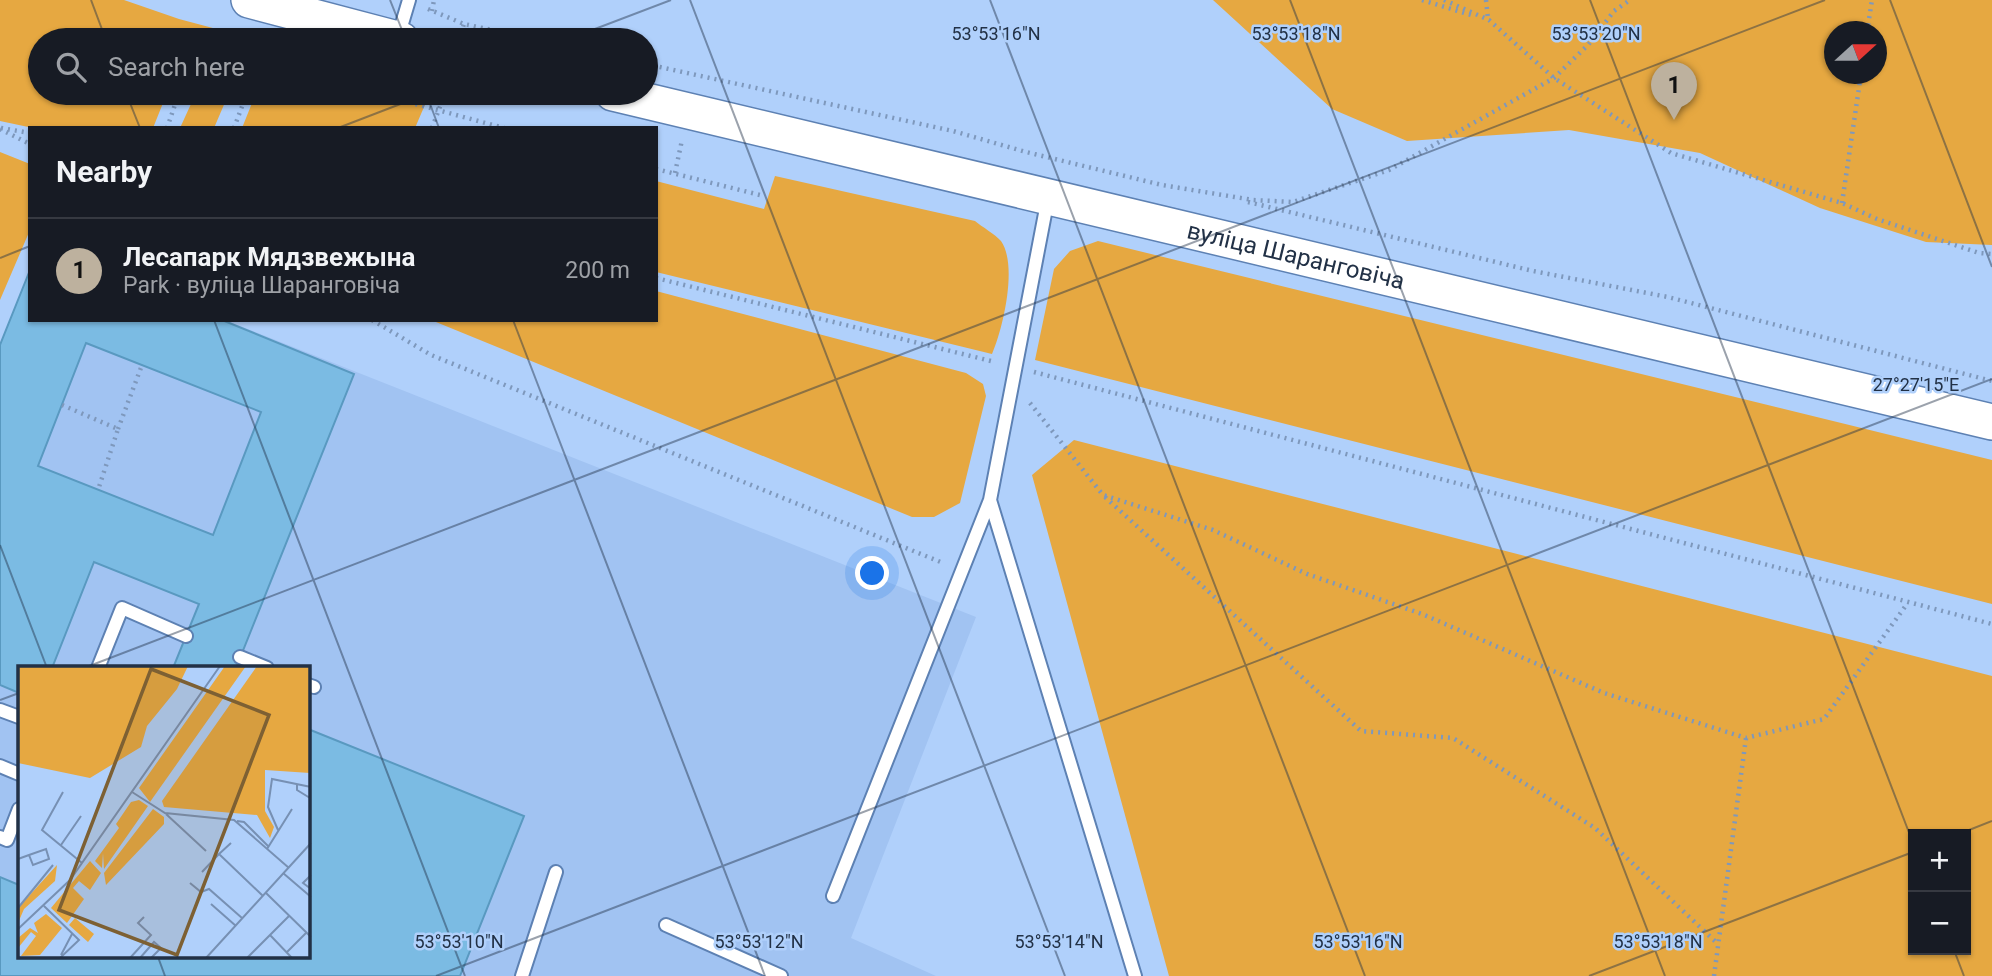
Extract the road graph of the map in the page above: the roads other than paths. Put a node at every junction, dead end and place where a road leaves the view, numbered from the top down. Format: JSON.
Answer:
{"nodes":[{"id":1,"x":249,"y":0,"type":"edge"},
{"id":2,"x":408,"y":0,"type":"edge"},
{"id":3,"x":354,"y":28,"type":"edge"},
{"id":4,"x":402,"y":28,"type":"edge"},
{"id":5,"x":658,"y":104,"type":"edge"},
{"id":6,"x":1048,"y":197,"type":"junction"},
{"id":7,"x":1987,"y":419,"type":"edge"},
{"id":8,"x":990,"y":499,"type":"junction"},
{"id":9,"x":186,"y":636,"type":"dead end"},
{"id":10,"x":240,"y":657,"type":"dead end"},
{"id":11,"x":99,"y":666,"type":"edge"},
{"id":12,"x":262,"y":666,"type":"edge"},
{"id":13,"x":0,"y":709,"type":"edge"},
{"id":14,"x":18,"y":717,"type":"edge"},
{"id":15,"x":0,"y":766,"type":"edge"},
{"id":16,"x":18,"y":774,"type":"edge"},
{"id":17,"x":18,"y":812,"type":"edge"},
{"id":18,"x":0,"y":837,"type":"edge"},
{"id":19,"x":556,"y":872,"type":"dead end"},
{"id":20,"x":833,"y":896,"type":"dead end"},
{"id":21,"x":666,"y":925,"type":"dead end"},
{"id":22,"x":522,"y":976,"type":"edge"},
{"id":23,"x":781,"y":976,"type":"edge"},
{"id":24,"x":1135,"y":976,"type":"edge"}],
"edges":[{"from":1,"to":3,"type":"main road"},
{"from":2,"to":4,"type":"lane"},
{"from":5,"to":6,"type":"main road","name":"вуліца Шаранговіча"},
{"from":6,"to":7,"type":"main road","name":"вуліца Шаранговіча"},
{"from":6,"to":8,"type":"lane"},
{"from":8,"to":20,"type":"lane"},
{"from":8,"to":24,"type":"lane"},
{"from":9,"to":11,"type":"lane"},
{"from":10,"to":12,"type":"lane"},
{"from":13,"to":14,"type":"lane"},
{"from":15,"to":16,"type":"lane"},
{"from":17,"to":18,"type":"lane"},
{"from":19,"to":22,"type":"lane"},
{"from":21,"to":23,"type":"lane"}]}
